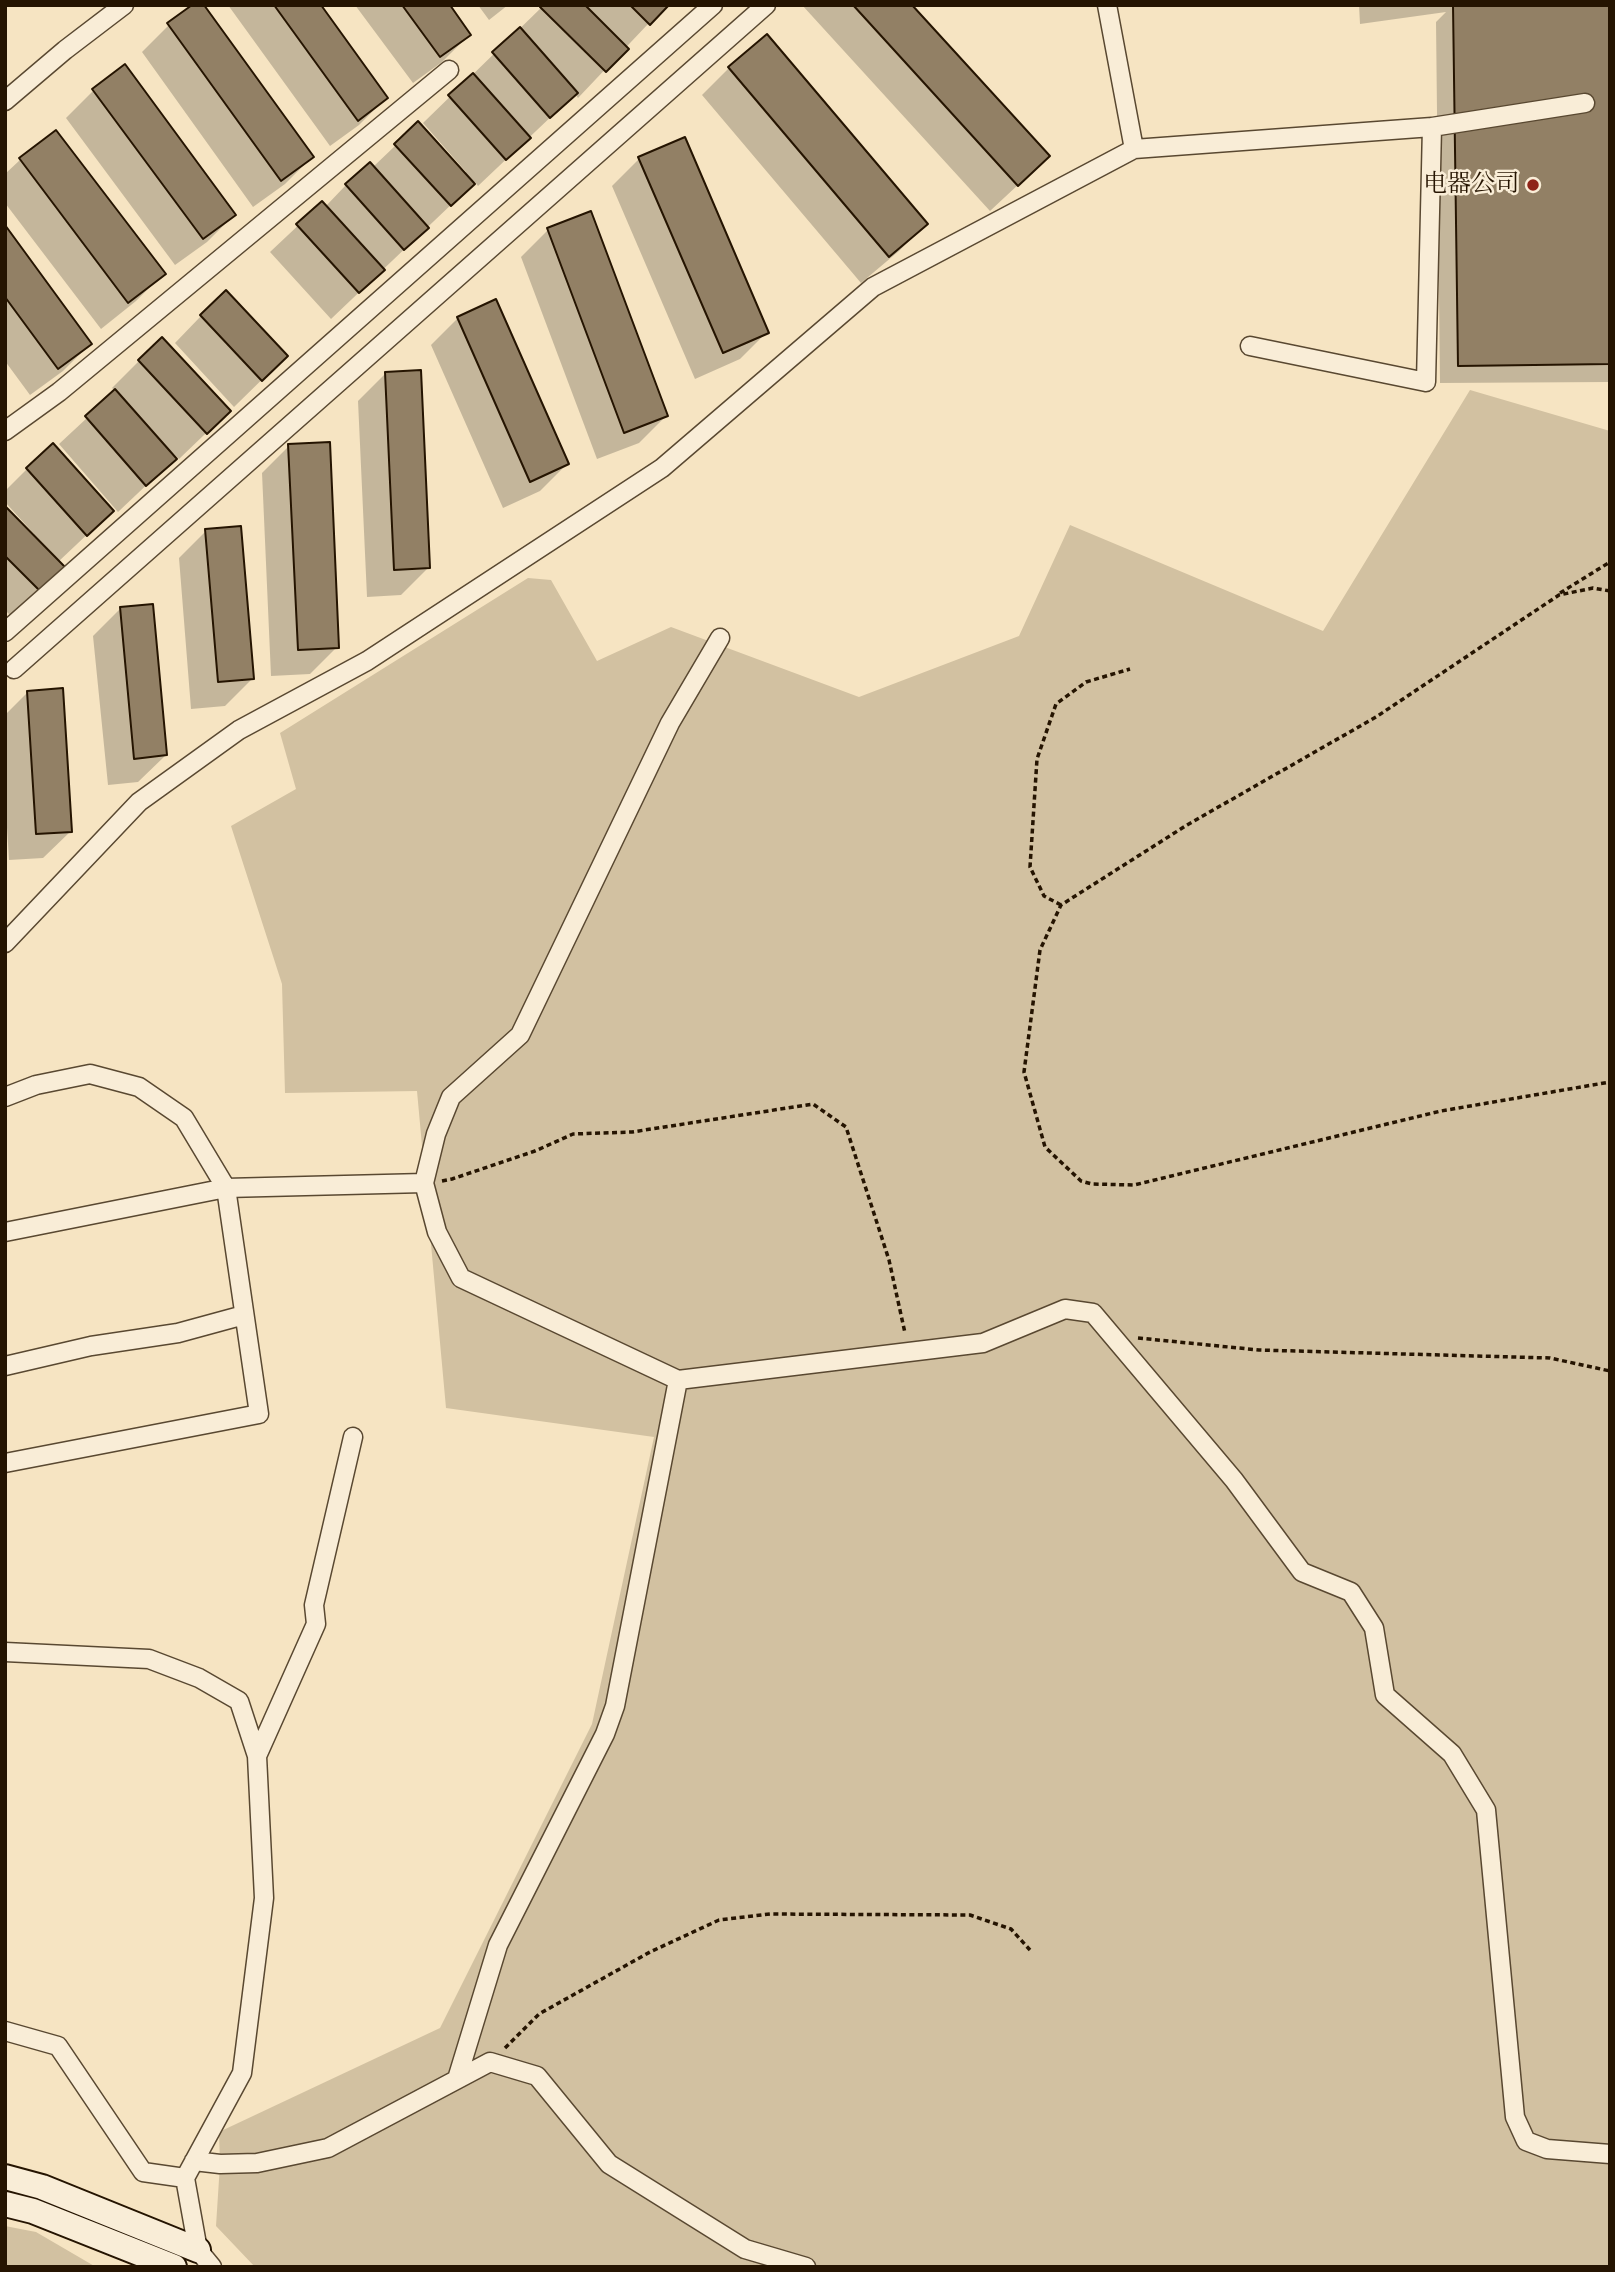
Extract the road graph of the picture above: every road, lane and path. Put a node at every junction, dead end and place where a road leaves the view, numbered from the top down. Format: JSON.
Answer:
{"nodes":[{"id":1,"x":124,"y":5,"type":"edge"},
{"id":2,"x":713,"y":5,"type":"edge"},
{"id":3,"x":766,"y":5,"type":"edge"},
{"id":4,"x":1107,"y":5,"type":"edge"},
{"id":5,"x":449,"y":70,"type":"dead end"},
{"id":6,"x":5,"y":100,"type":"edge"},
{"id":7,"x":1584,"y":103,"type":"dead end"},
{"id":8,"x":1432,"y":127,"type":"junction"},
{"id":9,"x":1134,"y":149,"type":"junction"},
{"id":10,"x":1250,"y":346,"type":"dead end"},
{"id":11,"x":5,"y":431,"type":"edge"},
{"id":12,"x":1610,"y":562,"type":"edge"},
{"id":13,"x":1610,"y":591,"type":"edge"},
{"id":14,"x":1559,"y":595,"type":"junction"},
{"id":15,"x":5,"y":632,"type":"edge"},
{"id":16,"x":720,"y":638,"type":"dead end"},
{"id":17,"x":14,"y":669,"type":"dead end"},
{"id":18,"x":1130,"y":669,"type":"dead end"},
{"id":19,"x":1061,"y":905,"type":"junction"},
{"id":20,"x":5,"y":943,"type":"edge"},
{"id":21,"x":1610,"y":1082,"type":"edge"},
{"id":22,"x":5,"y":1097,"type":"edge"},
{"id":23,"x":424,"y":1183,"type":"junction"},
{"id":24,"x":226,"y":1188,"type":"junction"},
{"id":25,"x":5,"y":1232,"type":"edge"},
{"id":26,"x":244,"y":1315,"type":"junction"},
{"id":27,"x":1111,"y":1335,"type":"junction"},
{"id":28,"x":910,"y":1352,"type":"junction"},
{"id":29,"x":5,"y":1366,"type":"edge"},
{"id":30,"x":1610,"y":1371,"type":"edge"},
{"id":31,"x":678,"y":1380,"type":"junction"},
{"id":32,"x":352,"y":1437,"type":"dead end"},
{"id":33,"x":5,"y":1463,"type":"edge"},
{"id":34,"x":5,"y":1652,"type":"edge"},
{"id":35,"x":257,"y":1756,"type":"junction"},
{"id":36,"x":1030,"y":1951,"type":"dead end"},
{"id":37,"x":5,"y":2031,"type":"edge"},
{"id":38,"x":491,"y":2062,"type":"junction"},
{"id":39,"x":457,"y":2079,"type":"junction"},
{"id":40,"x":1610,"y":2154,"type":"edge"},
{"id":41,"x":194,"y":2161,"type":"junction"},
{"id":42,"x":5,"y":2177,"type":"edge"},
{"id":43,"x":185,"y":2178,"type":"junction"},
{"id":44,"x":5,"y":2204,"type":"edge"},
{"id":45,"x":205,"y":2258,"type":"edge"},
{"id":46,"x":174,"y":2267,"type":"edge"},
{"id":47,"x":806,"y":2267,"type":"edge"}],
"edges":[{"from":1,"to":6,"type":"street"},
{"from":2,"to":15,"type":"street"},
{"from":3,"to":17,"type":"street"},
{"from":4,"to":9,"type":"street"},
{"from":5,"to":11,"type":"street"},
{"from":7,"to":8,"type":"street"},
{"from":8,"to":9,"type":"street"},
{"from":8,"to":10,"type":"street"},
{"from":9,"to":20,"type":"street"},
{"from":12,"to":14,"type":"path"},
{"from":13,"to":14,"type":"path"},
{"from":14,"to":19,"type":"path"},
{"from":16,"to":23,"type":"street"},
{"from":18,"to":19,"type":"path"},
{"from":19,"to":21,"type":"path"},
{"from":22,"to":24,"type":"street"},
{"from":23,"to":24,"type":"street"},
{"from":23,"to":28,"type":"path"},
{"from":23,"to":31,"type":"street"},
{"from":24,"to":25,"type":"street"},
{"from":24,"to":26,"type":"street"},
{"from":26,"to":29,"type":"street"},
{"from":26,"to":33,"type":"street"},
{"from":27,"to":28,"type":"street"},
{"from":27,"to":30,"type":"path"},
{"from":27,"to":40,"type":"street"},
{"from":28,"to":31,"type":"street"},
{"from":31,"to":39,"type":"street"},
{"from":32,"to":35,"type":"street"},
{"from":34,"to":35,"type":"street"},
{"from":35,"to":41,"type":"street"},
{"from":36,"to":38,"type":"path"},
{"from":37,"to":43,"type":"street"},
{"from":38,"to":39,"type":"street"},
{"from":38,"to":47,"type":"street"},
{"from":39,"to":41,"type":"street"},
{"from":41,"to":43,"type":"street"},
{"from":42,"to":45,"type":"street"},
{"from":43,"to":45,"type":"street"},
{"from":44,"to":46,"type":"street"}]}
